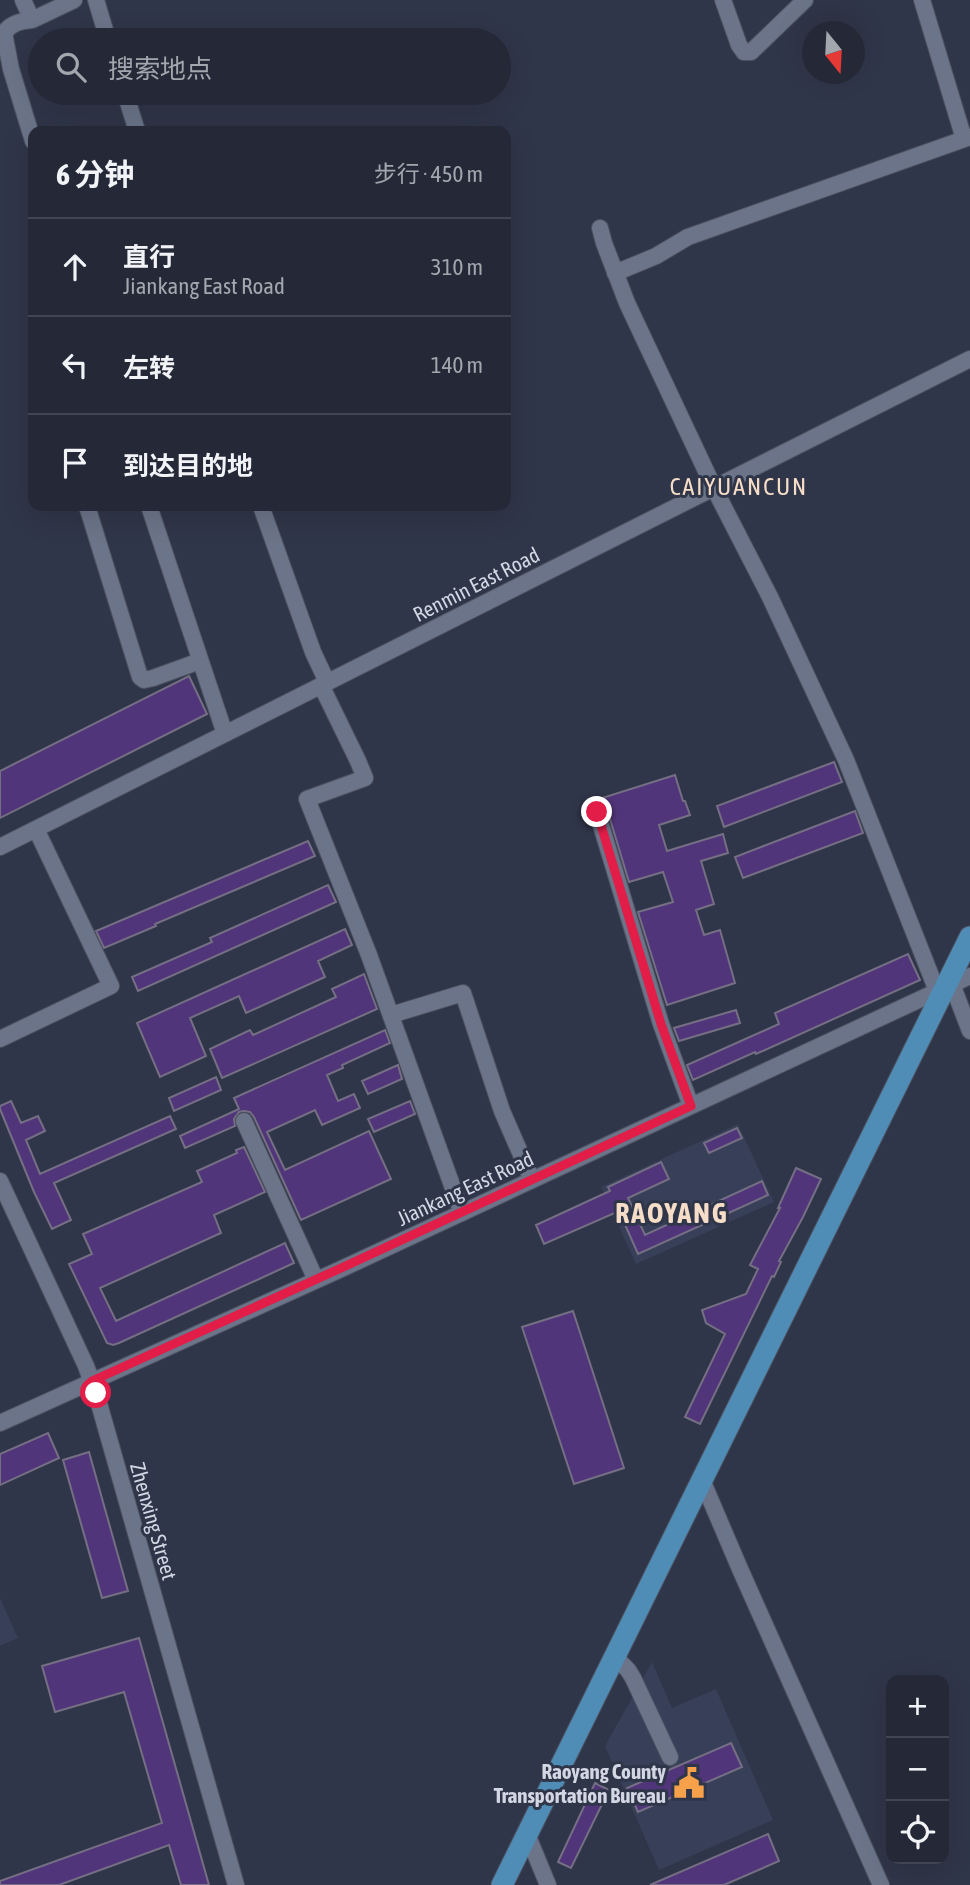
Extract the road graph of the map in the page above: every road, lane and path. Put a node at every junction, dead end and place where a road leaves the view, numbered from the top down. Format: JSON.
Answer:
{"nodes":[{"id":1,"x":23,"y":0,"type":"edge"},
{"id":2,"x":74,"y":0,"type":"edge"},
{"id":3,"x":96,"y":0,"type":"edge"},
{"id":4,"x":723,"y":0,"type":"edge"},
{"id":5,"x":805,"y":0,"type":"edge"},
{"id":6,"x":922,"y":0,"type":"edge"},
{"id":7,"x":32,"y":20,"type":"junction"},
{"id":8,"x":104,"y":28,"type":"edge"},
{"id":9,"x":2,"y":34,"type":"edge"},
{"id":10,"x":129,"y":105,"type":"edge"},
{"id":11,"x":28,"y":126,"type":"edge"},
{"id":12,"x":135,"y":126,"type":"edge"},
{"id":13,"x":967,"y":138,"type":"edge"},
{"id":14,"x":600,"y":228,"type":"dead end"},
{"id":15,"x":615,"y":274,"type":"junction"},
{"id":16,"x":970,"y":359,"type":"edge"},
{"id":17,"x":714,"y":488,"type":"junction"},
{"id":18,"x":89,"y":511,"type":"edge"},
{"id":19,"x":151,"y":511,"type":"edge"},
{"id":20,"x":263,"y":511,"type":"edge"},
{"id":21,"x":200,"y":661,"type":"junction"},
{"id":22,"x":324,"y":684,"type":"junction"},
{"id":23,"x":225,"y":734,"type":"junction"},
{"id":24,"x":597,"y":812,"type":"dead end"},
{"id":25,"x":36,"y":829,"type":"junction"},
{"id":26,"x":0,"y":847,"type":"edge"},
{"id":27,"x":970,"y":937,"type":"edge"},
{"id":28,"x":970,"y":976,"type":"edge"},
{"id":29,"x":945,"y":988,"type":"junction"},
{"id":30,"x":391,"y":1015,"type":"junction"},
{"id":31,"x":970,"y":1031,"type":"edge"},
{"id":32,"x":0,"y":1039,"type":"edge"},
{"id":33,"x":691,"y":1106,"type":"junction"},
{"id":34,"x":244,"y":1121,"type":"dead end"},
{"id":35,"x":532,"y":1180,"type":"junction"},
{"id":36,"x":0,"y":1181,"type":"edge"},
{"id":37,"x":462,"y":1213,"type":"junction"},
{"id":38,"x":316,"y":1280,"type":"junction"},
{"id":39,"x":92,"y":1381,"type":"junction"},
{"id":40,"x":0,"y":1423,"type":"edge"},
{"id":41,"x":702,"y":1480,"type":"junction"},
{"id":42,"x":615,"y":1657,"type":"junction"},
{"id":43,"x":670,"y":1757,"type":"dead end"},
{"id":44,"x":527,"y":1835,"type":"junction"},
{"id":45,"x":236,"y":1885,"type":"edge"},
{"id":46,"x":502,"y":1885,"type":"edge"},
{"id":47,"x":548,"y":1885,"type":"edge"},
{"id":48,"x":881,"y":1885,"type":"edge"}],
"edges":[{"from":1,"to":7,"type":"street"},
{"from":2,"to":7,"type":"street"},
{"from":3,"to":8,"type":"street"},
{"from":4,"to":5,"type":"street"},
{"from":6,"to":13,"type":"street"},
{"from":7,"to":9,"type":"street"},
{"from":9,"to":11,"type":"street"},
{"from":10,"to":12,"type":"street"},
{"from":13,"to":15,"type":"street"},
{"from":14,"to":15,"type":"street"},
{"from":15,"to":17,"type":"street"},
{"from":16,"to":17,"type":"street","name":"Renmin East Road"},
{"from":17,"to":22,"type":"street","name":"Renmin East Road"},
{"from":17,"to":29,"type":"street"},
{"from":18,"to":21,"type":"street"},
{"from":19,"to":21,"type":"street"},
{"from":20,"to":22,"type":"street"},
{"from":21,"to":23,"type":"street"},
{"from":22,"to":23,"type":"street","name":"Renmin East Road"},
{"from":22,"to":30,"type":"street"},
{"from":23,"to":25,"type":"street","name":"Renmin East Road"},
{"from":24,"to":33,"type":"street"},
{"from":25,"to":26,"type":"street","name":"Renmin East Road"},
{"from":25,"to":32,"type":"street"},
{"from":27,"to":29,"type":"main road"},
{"from":28,"to":29,"type":"street","name":"Jiankang East Road"},
{"from":29,"to":31,"type":"street"},
{"from":29,"to":33,"type":"street","name":"Jiankang East Road"},
{"from":29,"to":41,"type":"main road"},
{"from":30,"to":35,"type":"street"},
{"from":30,"to":37,"type":"street"},
{"from":33,"to":35,"type":"street","name":"Jiankang East Road"},
{"from":34,"to":38,"type":"street"},
{"from":35,"to":37,"type":"street","name":"Jiankang East Road"},
{"from":36,"to":39,"type":"street","name":"Zhenxing Street"},
{"from":37,"to":38,"type":"street","name":"Jiankang East Road"},
{"from":38,"to":39,"type":"street","name":"Jiankang East Road"},
{"from":39,"to":40,"type":"street","name":"Jiankang East Road"},
{"from":39,"to":45,"type":"street","name":"Zhenxing Street"},
{"from":41,"to":42,"type":"main road"},
{"from":41,"to":48,"type":"street"},
{"from":42,"to":43,"type":"street"},
{"from":42,"to":44,"type":"main road"},
{"from":44,"to":46,"type":"main road"},
{"from":44,"to":47,"type":"street"}]}
